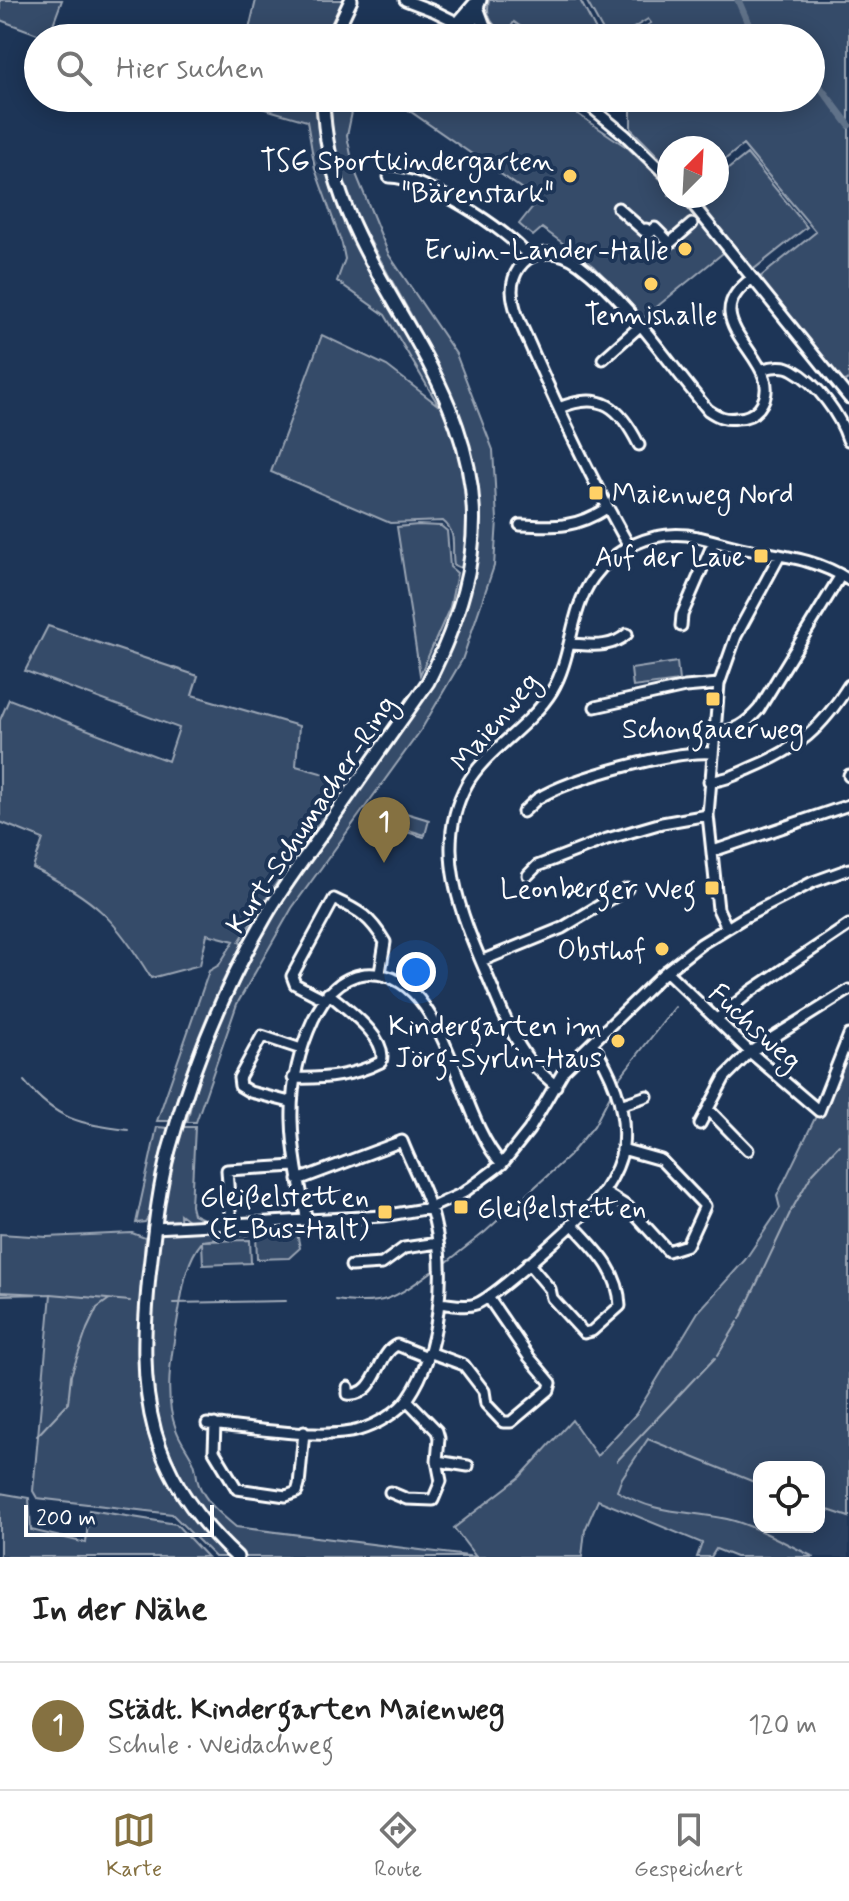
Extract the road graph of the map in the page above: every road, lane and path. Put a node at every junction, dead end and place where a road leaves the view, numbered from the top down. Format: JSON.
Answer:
{"nodes":[{"id":1,"x":405,"y":0,"type":"edge"},
{"id":2,"x":479,"y":3,"type":"edge"},
{"id":3,"x":348,"y":5,"type":"edge"},
{"id":4,"x":339,"y":24,"type":"edge"},
{"id":5,"x":462,"y":24,"type":"edge"},
{"id":6,"x":465,"y":24,"type":"edge"},
{"id":7,"x":484,"y":24,"type":"edge"},
{"id":8,"x":323,"y":112,"type":"edge"},
{"id":9,"x":597,"y":112,"type":"edge"},
{"id":10,"x":657,"y":166,"type":"edge"},
{"id":11,"x":389,"y":177,"type":"dead end"},
{"id":12,"x":618,"y":208,"type":"dead end"},
{"id":13,"x":696,"y":208,"type":"edge"},
{"id":14,"x":692,"y":224,"type":"dead end"},
{"id":15,"x":529,"y":257,"type":"junction"},
{"id":16,"x":752,"y":278,"type":"junction"},
{"id":17,"x":640,"y":326,"type":"junction"},
{"id":18,"x":603,"y":359,"type":"dead end"},
{"id":19,"x":762,"y":369,"type":"junction"},
{"id":20,"x":849,"y":398,"type":"edge"},
{"id":21,"x":559,"y":408,"type":"junction"},
{"id":22,"x":848,"y":440,"type":"edge"},
{"id":23,"x":639,"y":445,"type":"dead end"},
{"id":24,"x":607,"y":508,"type":"junction"},
{"id":25,"x":520,"y":525,"type":"dead end"},
{"id":26,"x":714,"y":541,"type":"junction"},
{"id":27,"x":629,"y":546,"type":"junction"},
{"id":28,"x":780,"y":555,"type":"junction"},
{"id":29,"x":845,"y":578,"type":"edge"},
{"id":30,"x":681,"y":626,"type":"dead end"},
{"id":31,"x":627,"y":634,"type":"dead end"},
{"id":32,"x":570,"y":644,"type":"junction"},
{"id":33,"x":719,"y":684,"type":"junction"},
{"id":34,"x":849,"y":685,"type":"edge"},
{"id":35,"x":595,"y":707,"type":"dead end"},
{"id":36,"x":714,"y":732,"type":"junction"},
{"id":37,"x":712,"y":753,"type":"junction"},
{"id":38,"x":709,"y":781,"type":"junction"},
{"id":39,"x":849,"y":805,"type":"edge"},
{"id":40,"x":523,"y":812,"type":"dead end"},
{"id":41,"x":708,"y":815,"type":"junction"},
{"id":42,"x":713,"y":851,"type":"junction"},
{"id":43,"x":849,"y":869,"type":"edge"},
{"id":44,"x":528,"y":875,"type":"dead end"},
{"id":45,"x":627,"y":889,"type":"dead end"},
{"id":46,"x":849,"y":925,"type":"edge"},
{"id":47,"x":727,"y":928,"type":"junction"},
{"id":48,"x":481,"y":961,"type":"junction"},
{"id":49,"x":666,"y":971,"type":"junction"},
{"id":50,"x":380,"y":973,"type":"junction"},
{"id":51,"x":849,"y":990,"type":"edge"},
{"id":52,"x":326,"y":996,"type":"junction"},
{"id":53,"x":716,"y":1020,"type":"junction"},
{"id":54,"x":849,"y":1035,"type":"edge"},
{"id":55,"x":592,"y":1043,"type":"junction"},
{"id":56,"x":301,"y":1049,"type":"junction"},
{"id":57,"x":750,"y":1052,"type":"junction"},
{"id":58,"x":293,"y":1078,"type":"junction"},
{"id":59,"x":557,"y":1084,"type":"junction"},
{"id":60,"x":647,"y":1096,"type":"dead end"},
{"id":61,"x":290,"y":1102,"type":"junction"},
{"id":62,"x":620,"y":1105,"type":"junction"},
{"id":63,"x":708,"y":1109,"type":"junction"},
{"id":64,"x":700,"y":1124,"type":"dead end"},
{"id":65,"x":622,"y":1149,"type":"junction"},
{"id":66,"x":748,"y":1150,"type":"dead end"},
{"id":67,"x":502,"y":1164,"type":"junction"},
{"id":68,"x":295,"y":1166,"type":"junction"},
{"id":69,"x":298,"y":1180,"type":"junction"},
{"id":70,"x":604,"y":1192,"type":"junction"},
{"id":71,"x":430,"y":1208,"type":"junction"},
{"id":72,"x":307,"y":1221,"type":"junction"},
{"id":73,"x":572,"y":1224,"type":"junction"},
{"id":74,"x":231,"y":1225,"type":"junction"},
{"id":75,"x":154,"y":1228,"type":"junction"},
{"id":76,"x":438,"y":1243,"type":"junction"},
{"id":77,"x":528,"y":1263,"type":"junction"},
{"id":78,"x":351,"y":1266,"type":"dead end"},
{"id":79,"x":488,"y":1297,"type":"junction"},
{"id":80,"x":439,"y":1303,"type":"junction"},
{"id":81,"x":428,"y":1354,"type":"junction"},
{"id":82,"x":348,"y":1387,"type":"dead end"},
{"id":83,"x":407,"y":1400,"type":"junction"},
{"id":84,"x":304,"y":1432,"type":"junction"},
{"id":85,"x":437,"y":1461,"type":"junction"},
{"id":86,"x":468,"y":1466,"type":"dead end"},
{"id":87,"x":390,"y":1492,"type":"dead end"},
{"id":88,"x":237,"y":1557,"type":"edge"}],
"edges":[{"from":1,"to":5,"type":"street"},
{"from":2,"to":6,"type":"main road"},
{"from":2,"to":7,"type":"main road"},
{"from":3,"to":4,"type":"main road"},
{"from":8,"to":75,"type":"main road","name":"Kurt-Schumacher-Ring"},
{"from":9,"to":10,"type":"street"},
{"from":11,"to":15,"type":"street"},
{"from":12,"to":14,"type":"street"},
{"from":13,"to":16,"type":"street"},
{"from":15,"to":17,"type":"street"},
{"from":15,"to":21,"type":"street"},
{"from":16,"to":19,"type":"street"},
{"from":16,"to":20,"type":"street"},
{"from":17,"to":18,"type":"street"},
{"from":17,"to":19,"type":"street"},
{"from":19,"to":22,"type":"street"},
{"from":21,"to":23,"type":"street"},
{"from":21,"to":24,"type":"street"},
{"from":24,"to":25,"type":"street"},
{"from":24,"to":27,"type":"street"},
{"from":26,"to":27,"type":"street","name":"Maienweg"},
{"from":26,"to":28,"type":"street","name":"Maienweg"},
{"from":26,"to":30,"type":"street"},
{"from":27,"to":32,"type":"street","name":"Maienweg"},
{"from":28,"to":29,"type":"street","name":"Maienweg"},
{"from":28,"to":33,"type":"street"},
{"from":29,"to":36,"type":"street"},
{"from":31,"to":32,"type":"street"},
{"from":32,"to":48,"type":"street","name":"Maienweg"},
{"from":33,"to":35,"type":"street"},
{"from":33,"to":36,"type":"street"},
{"from":34,"to":38,"type":"street"},
{"from":36,"to":37,"type":"street"},
{"from":37,"to":38,"type":"street"},
{"from":37,"to":40,"type":"street"},
{"from":38,"to":41,"type":"street"},
{"from":39,"to":42,"type":"street"},
{"from":41,"to":42,"type":"street"},
{"from":41,"to":44,"type":"street"},
{"from":42,"to":47,"type":"street"},
{"from":43,"to":47,"type":"street"},
{"from":45,"to":48,"type":"street"},
{"from":46,"to":53,"type":"street"},
{"from":47,"to":49,"type":"street"},
{"from":48,"to":59,"type":"street","name":"Maienweg"},
{"from":49,"to":53,"type":"street","name":"Fuchsweg"},
{"from":49,"to":55,"type":"street"},
{"from":50,"to":52,"type":"street"},
{"from":50,"to":52,"type":"street"},
{"from":50,"to":67,"type":"street"},
{"from":51,"to":57,"type":"street"},
{"from":52,"to":56,"type":"street"},
{"from":52,"to":58,"type":"street"},
{"from":53,"to":57,"type":"street","name":"Fuchsweg"},
{"from":54,"to":57,"type":"street","name":"Fuchsweg"},
{"from":55,"to":59,"type":"street"},
{"from":55,"to":62,"type":"street"},
{"from":56,"to":58,"type":"street"},
{"from":56,"to":61,"type":"street"},
{"from":57,"to":63,"type":"street"},
{"from":58,"to":61,"type":"street"},
{"from":59,"to":67,"type":"street"},
{"from":60,"to":62,"type":"street"},
{"from":61,"to":68,"type":"street"},
{"from":62,"to":65,"type":"street"},
{"from":63,"to":64,"type":"street"},
{"from":63,"to":66,"type":"street"},
{"from":65,"to":70,"type":"street"},
{"from":65,"to":70,"type":"street"},
{"from":67,"to":71,"type":"street"},
{"from":68,"to":69,"type":"street"},
{"from":68,"to":74,"type":"street"},
{"from":69,"to":71,"type":"street"},
{"from":69,"to":72,"type":"street"},
{"from":70,"to":73,"type":"street"},
{"from":71,"to":72,"type":"street"},
{"from":71,"to":76,"type":"street"},
{"from":72,"to":74,"type":"street"},
{"from":73,"to":77,"type":"street"},
{"from":73,"to":77,"type":"street"},
{"from":74,"to":75,"type":"street"},
{"from":75,"to":88,"type":"main road","name":"Kurt-Schumacher-Ring"},
{"from":76,"to":78,"type":"street"},
{"from":76,"to":80,"type":"street"},
{"from":77,"to":79,"type":"street"},
{"from":79,"to":80,"type":"street"},
{"from":79,"to":81,"type":"street"},
{"from":80,"to":81,"type":"street"},
{"from":81,"to":82,"type":"street"},
{"from":81,"to":83,"type":"street"},
{"from":83,"to":84,"type":"street"},
{"from":83,"to":85,"type":"street"},
{"from":84,"to":84,"type":"street"},
{"from":85,"to":86,"type":"street"},
{"from":85,"to":87,"type":"street"}]}
